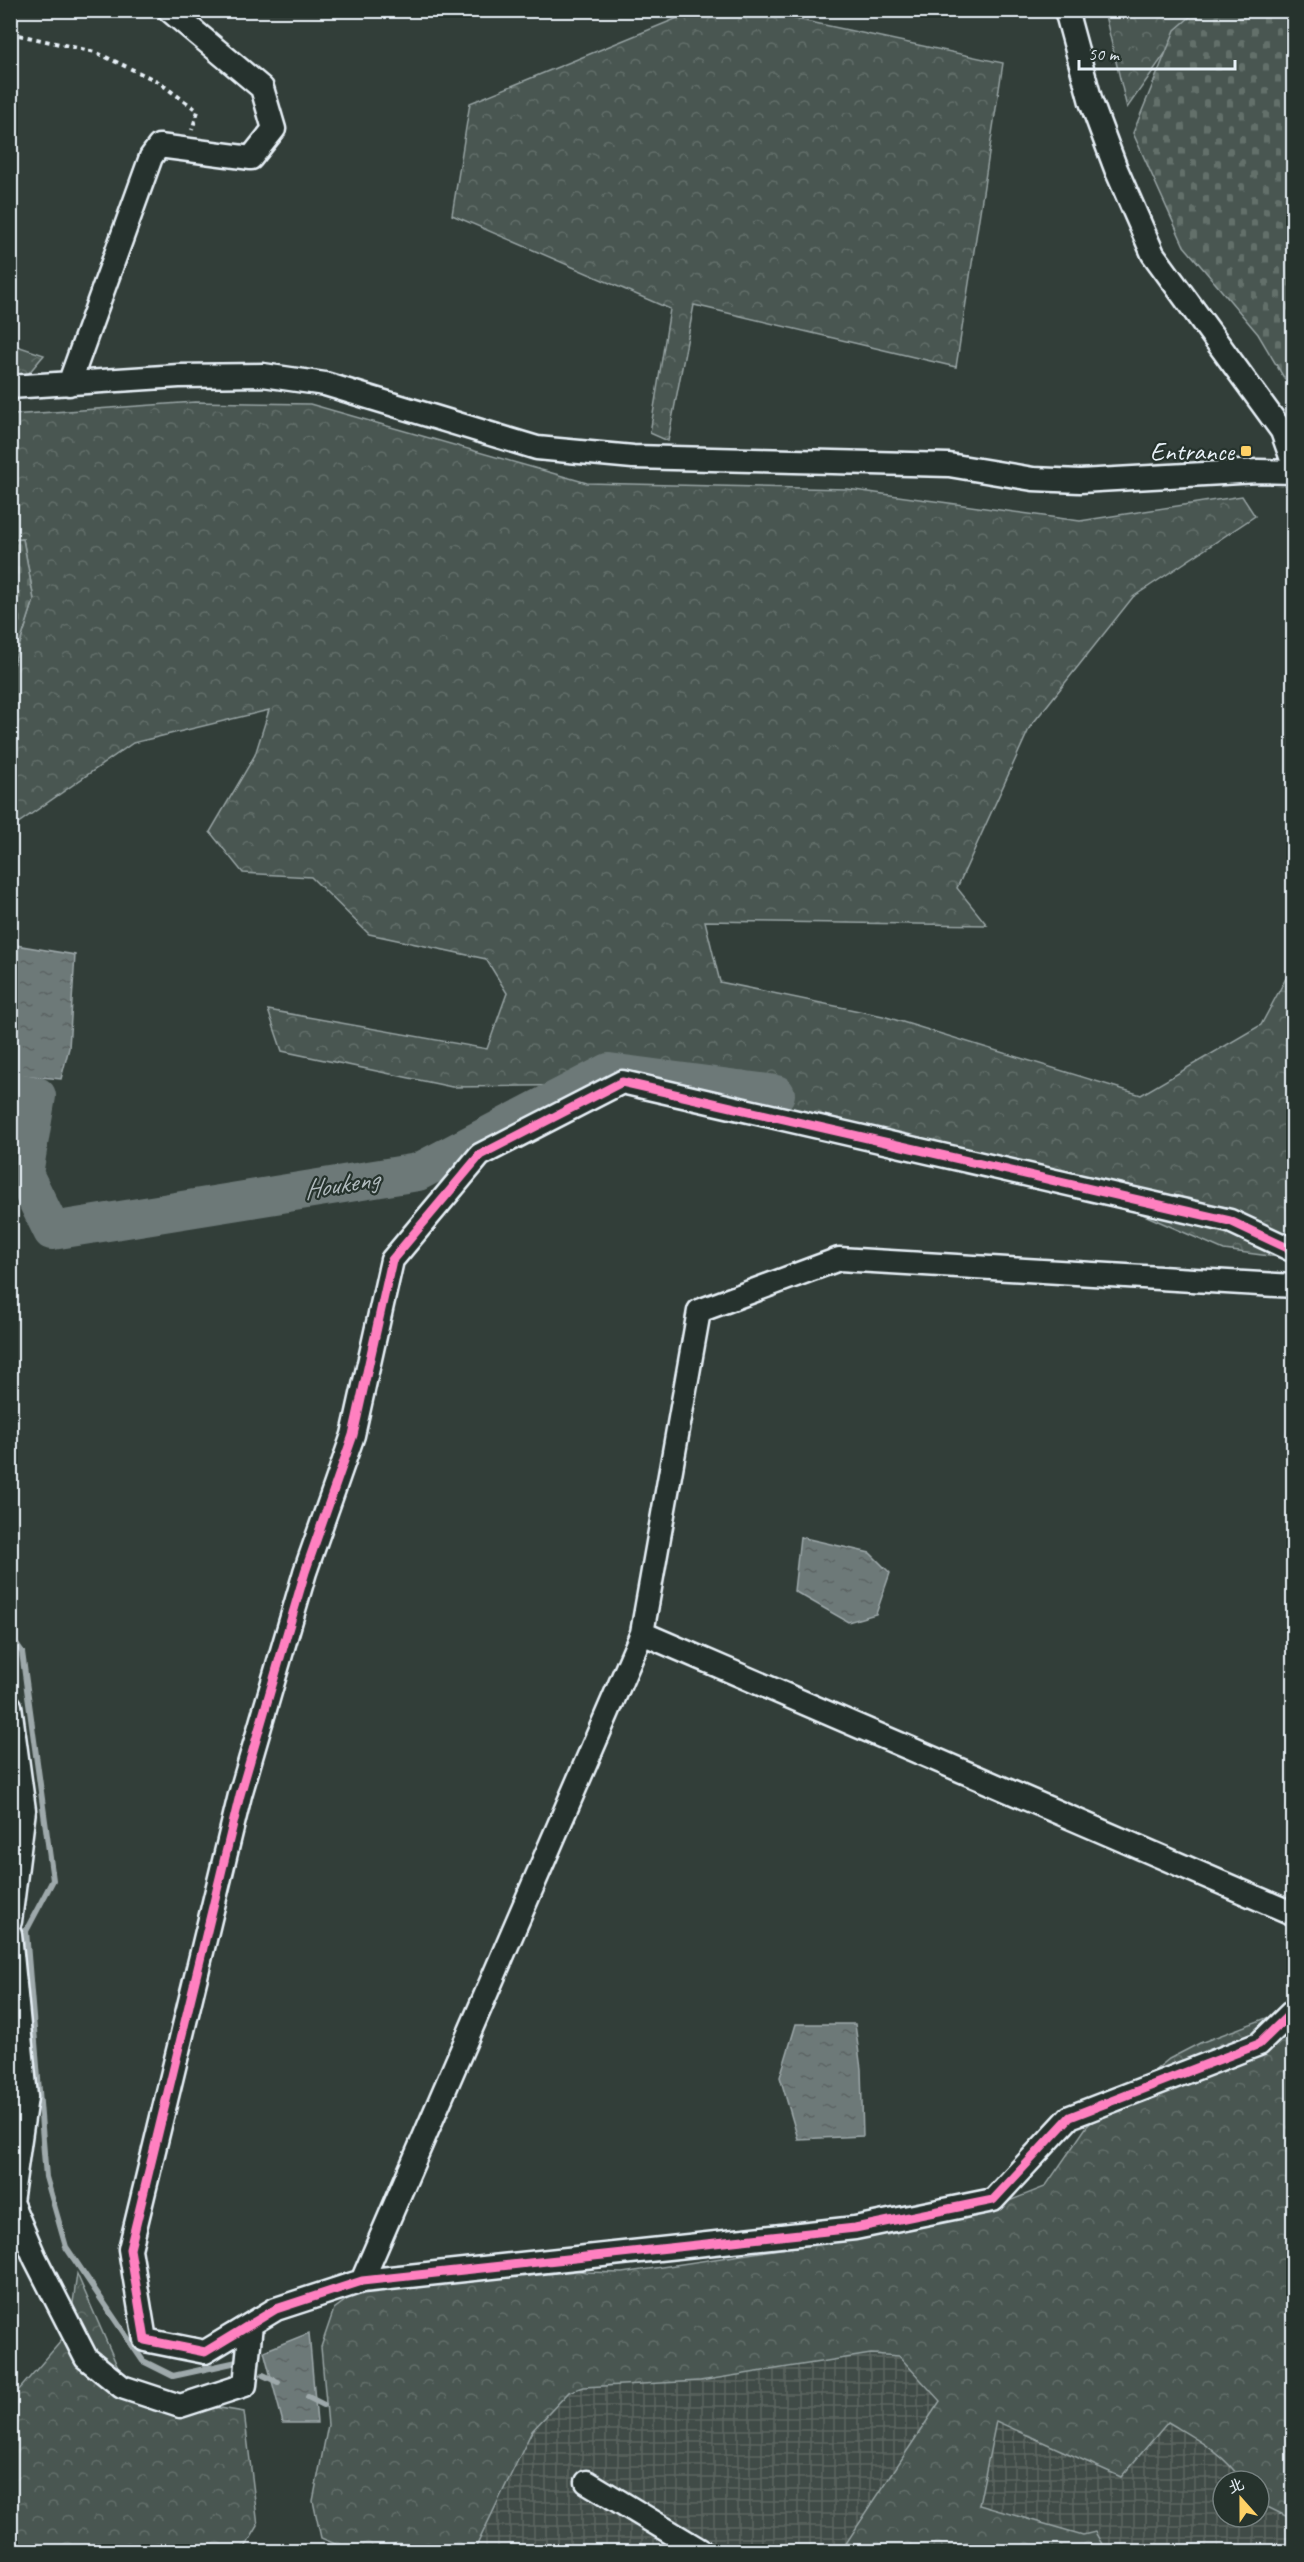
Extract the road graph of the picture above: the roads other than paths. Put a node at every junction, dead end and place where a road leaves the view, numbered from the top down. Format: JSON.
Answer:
{"nodes":[{"id":1,"x":169,"y":10,"type":"edge"},
{"id":2,"x":1066,"y":10,"type":"edge"},
{"id":3,"x":69,"y":384,"type":"junction"},
{"id":4,"x":10,"y":387,"type":"edge"},
{"id":5,"x":1293,"y":465,"type":"edge"},
{"id":6,"x":1293,"y":472,"type":"edge"},
{"id":7,"x":1293,"y":1251,"type":"edge"},
{"id":8,"x":1293,"y":1287,"type":"edge"},
{"id":9,"x":642,"y":1633,"type":"junction"},
{"id":10,"x":10,"y":1706,"type":"edge"},
{"id":11,"x":1293,"y":1914,"type":"edge"},
{"id":12,"x":10,"y":1921,"type":"edge"},
{"id":13,"x":10,"y":1934,"type":"edge"},
{"id":14,"x":1293,"y":2010,"type":"edge"},
{"id":15,"x":362,"y":2281,"type":"junction"},
{"id":16,"x":251,"y":2324,"type":"junction"},
{"id":17,"x":587,"y":2482,"type":"dead end"},
{"id":18,"x":703,"y":2552,"type":"edge"}],
"edges":[{"from":1,"to":3,"type":"street"},
{"from":2,"to":5,"type":"street"},
{"from":3,"to":4,"type":"street"},
{"from":3,"to":6,"type":"street"},
{"from":7,"to":16,"type":"street"},
{"from":8,"to":9,"type":"street"},
{"from":9,"to":11,"type":"street"},
{"from":9,"to":15,"type":"street"},
{"from":10,"to":12,"type":"street"},
{"from":13,"to":16,"type":"street"},
{"from":14,"to":15,"type":"street"},
{"from":15,"to":16,"type":"street"},
{"from":17,"to":18,"type":"street"}]}
